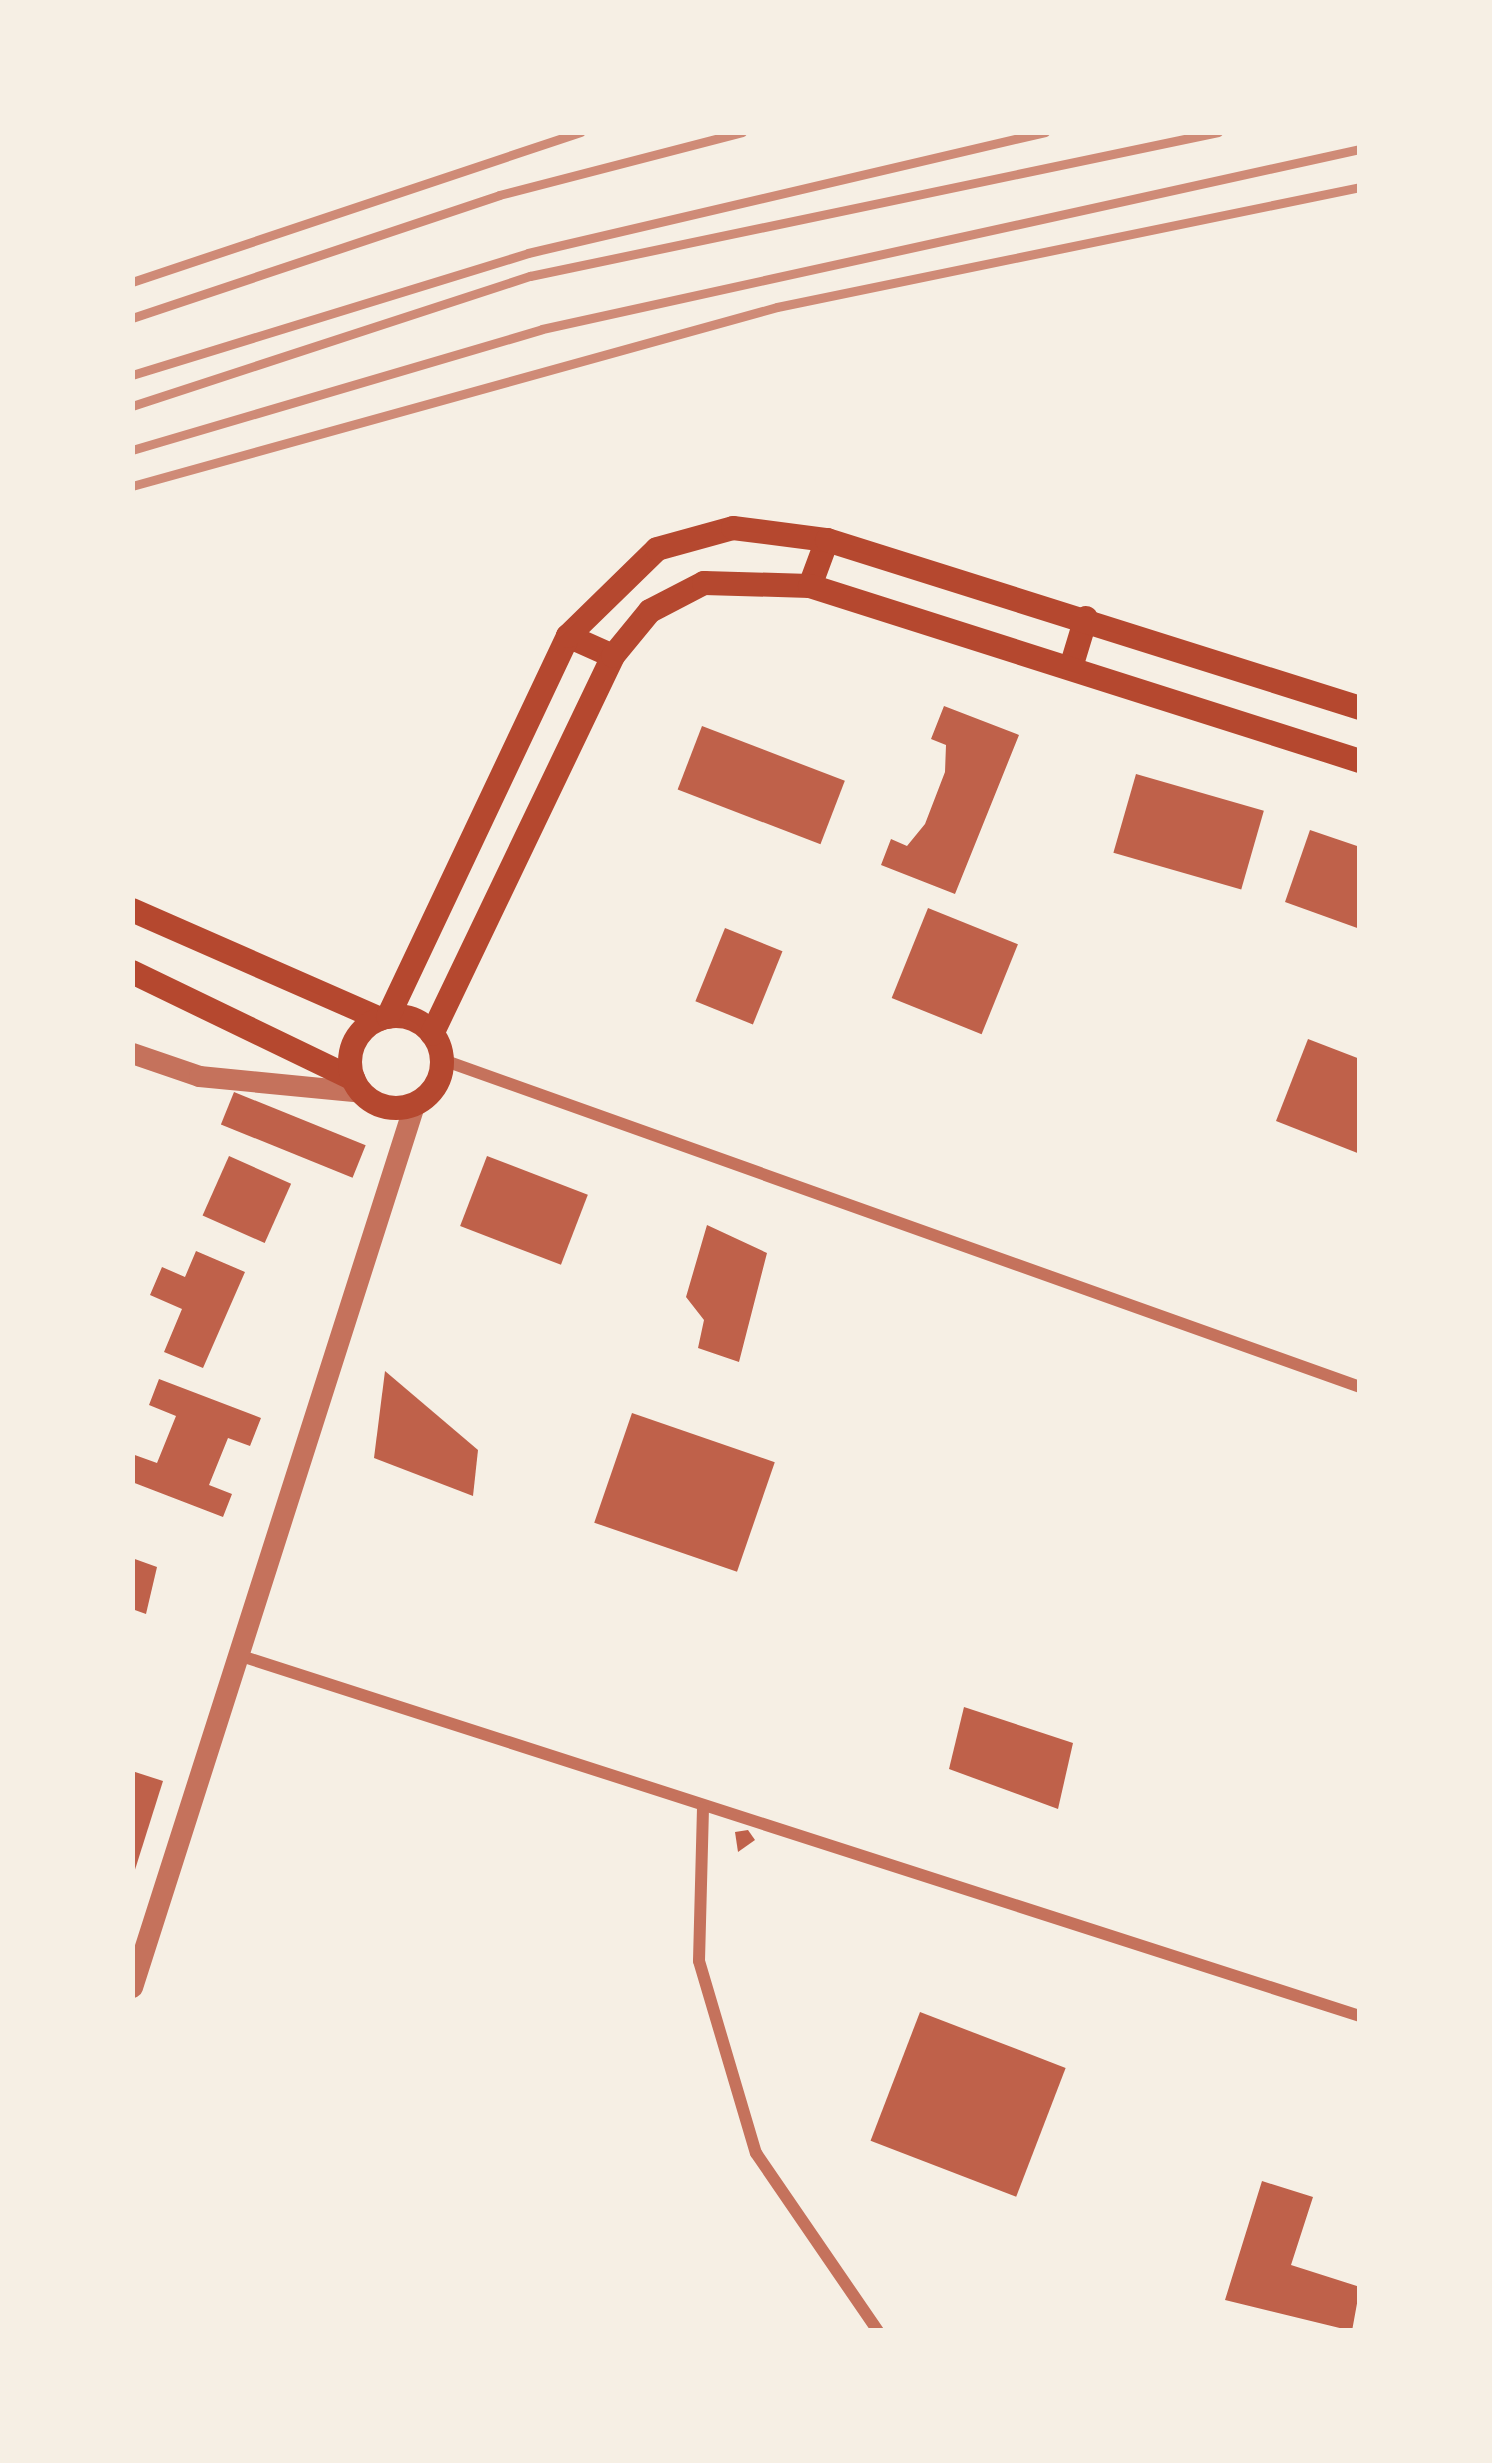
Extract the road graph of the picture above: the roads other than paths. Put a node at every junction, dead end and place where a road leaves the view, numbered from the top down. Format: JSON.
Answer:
{"nodes":[{"id":1,"x":827,"y":540,"type":"junction"},
{"id":2,"x":810,"y":586,"type":"junction"},
{"id":3,"x":1086,"y":618,"type":"junction"},
{"id":4,"x":568,"y":636,"type":"junction"},
{"id":5,"x":613,"y":656,"type":"junction"},
{"id":6,"x":1072,"y":664,"type":"junction"},
{"id":7,"x":1360,"y":708,"type":"edge"},
{"id":8,"x":1360,"y":760,"type":"edge"},
{"id":9,"x":132,"y":910,"type":"edge"},
{"id":10,"x":132,"y":972,"type":"edge"},
{"id":11,"x":384,"y":1018,"type":"junction"},
{"id":12,"x":432,"y":1034,"type":"junction"},
{"id":13,"x":132,"y":1053,"type":"edge"},
{"id":14,"x":443,"y":1060,"type":"junction"},
{"id":15,"x":357,"y":1086,"type":"junction"},
{"id":16,"x":414,"y":1106,"type":"junction"},
{"id":17,"x":1360,"y":1388,"type":"edge"},
{"id":18,"x":234,"y":1653,"type":"junction"},
{"id":19,"x":703,"y":1808,"type":"junction"},
{"id":20,"x":132,"y":1987,"type":"edge"},
{"id":21,"x":1360,"y":2016,"type":"edge"},
{"id":22,"x":878,"y":2331,"type":"edge"}],
"edges":[{"from":1,"to":2,"type":"main road"},
{"from":1,"to":3,"type":"main road"},
{"from":1,"to":4,"type":"main road"},
{"from":2,"to":5,"type":"main road"},
{"from":2,"to":6,"type":"main road"},
{"from":3,"to":6,"type":"main road"},
{"from":3,"to":7,"type":"main road"},
{"from":4,"to":5,"type":"main road"},
{"from":4,"to":11,"type":"main road"},
{"from":5,"to":12,"type":"main road"},
{"from":6,"to":8,"type":"main road"},
{"from":9,"to":11,"type":"main road"},
{"from":10,"to":15,"type":"main road"},
{"from":11,"to":12,"type":"main road"},
{"from":11,"to":15,"type":"main road"},
{"from":12,"to":14,"type":"main road"},
{"from":13,"to":15,"type":"street"},
{"from":14,"to":16,"type":"main road"},
{"from":14,"to":17,"type":"street"},
{"from":15,"to":16,"type":"main road"},
{"from":16,"to":18,"type":"street"},
{"from":18,"to":19,"type":"street"},
{"from":18,"to":20,"type":"street"},
{"from":19,"to":21,"type":"street"},
{"from":19,"to":22,"type":"street"}]}
